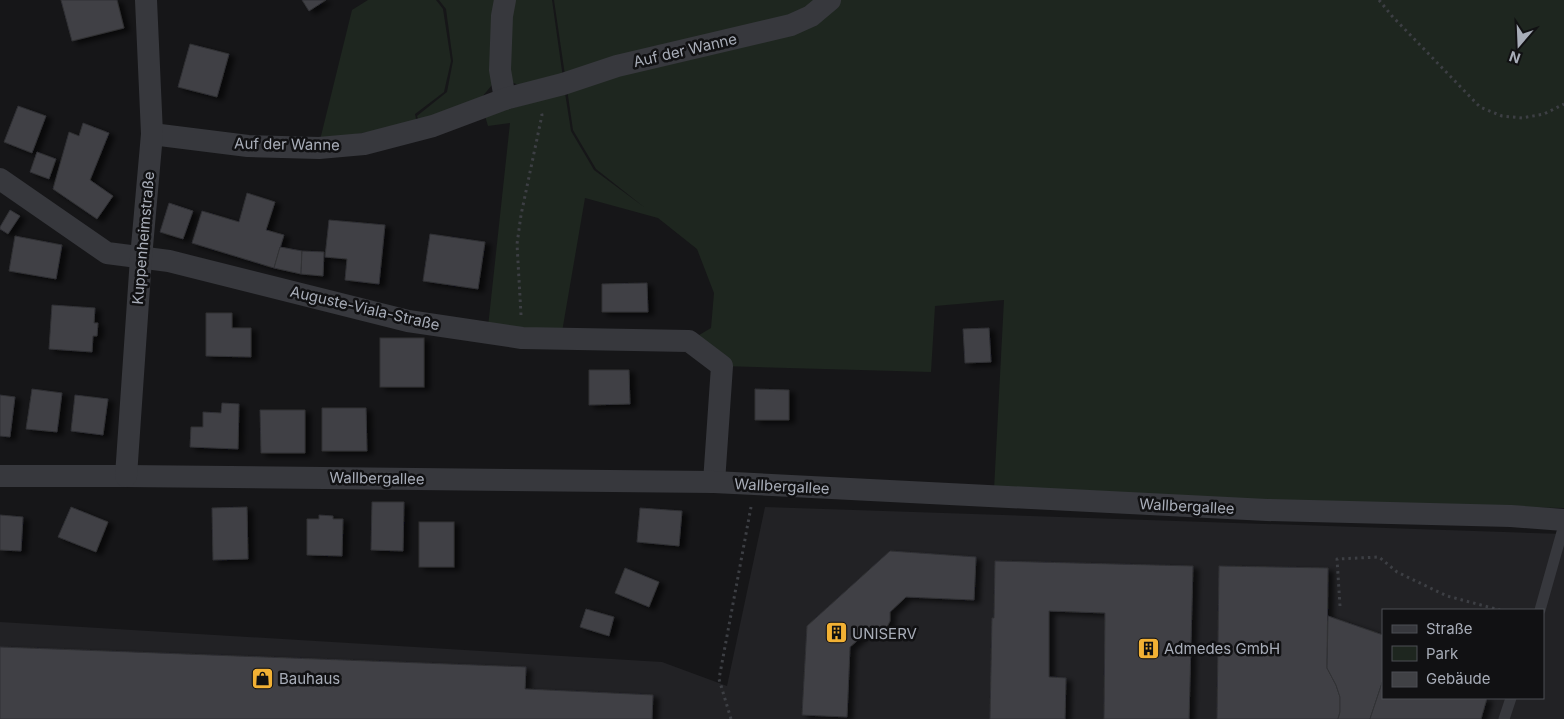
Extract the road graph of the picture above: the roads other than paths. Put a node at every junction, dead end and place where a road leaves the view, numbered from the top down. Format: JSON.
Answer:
{"nodes":[{"id":1,"x":146,"y":0,"type":"edge"},
{"id":2,"x":505,"y":0,"type":"edge"},
{"id":3,"x":830,"y":0,"type":"edge"},
{"id":4,"x":505,"y":99,"type":"junction"},
{"id":5,"x":152,"y":134,"type":"junction"},
{"id":6,"x":0,"y":179,"type":"edge"},
{"id":7,"x":141,"y":258,"type":"junction"},
{"id":8,"x":0,"y":476,"type":"edge"},
{"id":9,"x":126,"y":476,"type":"junction"},
{"id":10,"x":714,"y":482,"type":"junction"},
{"id":11,"x":1564,"y":520,"type":"edge"},
{"id":12,"x":1564,"y":525,"type":"edge"},
{"id":13,"x":1540,"y":609,"type":"edge"},
{"id":14,"x":1511,"y":699,"type":"edge"},
{"id":15,"x":1504,"y":719,"type":"edge"}],
"edges":[{"from":1,"to":5,"type":"street","name":"Kuppenheimstraße"},
{"from":2,"to":4,"type":"street"},
{"from":3,"to":4,"type":"street","name":"Auf der Wanne"},
{"from":4,"to":5,"type":"street","name":"Auf der Wanne"},
{"from":5,"to":7,"type":"street","name":"Kuppenheimstraße"},
{"from":6,"to":7,"type":"street","name":"Auguste-Viala-Straße"},
{"from":7,"to":9,"type":"street","name":"Kuppenheimstraße"},
{"from":7,"to":10,"type":"street","name":"Auguste-Viala-Straße"},
{"from":8,"to":9,"type":"street","name":"Wallbergallee"},
{"from":9,"to":10,"type":"street","name":"Wallbergallee"},
{"from":10,"to":11,"type":"street","name":"Wallbergallee"},
{"from":12,"to":13,"type":"lane"},
{"from":14,"to":15,"type":"lane"}]}
